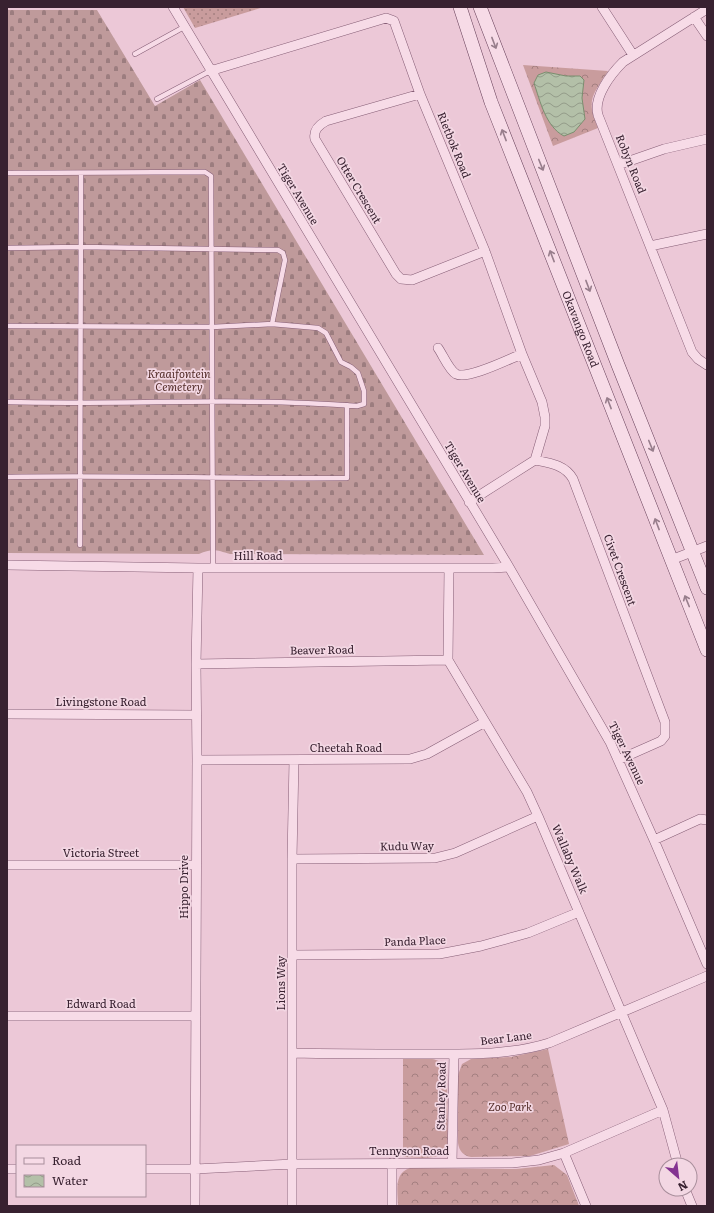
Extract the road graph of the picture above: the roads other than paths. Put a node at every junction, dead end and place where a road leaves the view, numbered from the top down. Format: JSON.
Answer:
{"nodes":[{"id":1,"x":173,"y":7,"type":"edge"},
{"id":2,"x":460,"y":7,"type":"edge"},
{"id":3,"x":480,"y":7,"type":"edge"},
{"id":4,"x":602,"y":7,"type":"edge"},
{"id":5,"x":707,"y":9,"type":"edge"},
{"id":6,"x":694,"y":17,"type":"junction"},
{"id":7,"x":184,"y":27,"type":"junction"},
{"id":8,"x":707,"y":36,"type":"edge"},
{"id":9,"x":135,"y":54,"type":"dead end"},
{"id":10,"x":633,"y":55,"type":"junction"},
{"id":11,"x":210,"y":71,"type":"junction"},
{"id":12,"x":420,"y":94,"type":"junction"},
{"id":13,"x":157,"y":99,"type":"dead end"},
{"id":14,"x":707,"y":139,"type":"edge"},
{"id":15,"x":618,"y":165,"type":"junction"},
{"id":16,"x":7,"y":173,"type":"edge"},
{"id":17,"x":81,"y":173,"type":"junction"},
{"id":18,"x":707,"y":234,"type":"edge"},
{"id":19,"x":650,"y":246,"type":"junction"},
{"id":20,"x":81,"y":247,"type":"junction"},
{"id":21,"x":7,"y":248,"type":"edge"},
{"id":22,"x":212,"y":250,"type":"junction"},
{"id":23,"x":485,"y":251,"type":"junction"},
{"id":24,"x":272,"y":324,"type":"junction"},
{"id":25,"x":80,"y":325,"type":"junction"},
{"id":26,"x":7,"y":326,"type":"edge"},
{"id":27,"x":212,"y":327,"type":"junction"},
{"id":28,"x":438,"y":348,"type":"dead end"},
{"id":29,"x":522,"y":354,"type":"junction"},
{"id":30,"x":707,"y":365,"type":"edge"},
{"id":31,"x":7,"y":402,"type":"edge"},
{"id":32,"x":212,"y":403,"type":"junction"},
{"id":33,"x":80,"y":404,"type":"junction"},
{"id":34,"x":348,"y":405,"type":"junction"},
{"id":35,"x":535,"y":460,"type":"junction"},
{"id":36,"x":79,"y":476,"type":"junction"},
{"id":37,"x":7,"y":477,"type":"edge"},
{"id":38,"x":213,"y":479,"type":"junction"},
{"id":39,"x":469,"y":502,"type":"junction"},
{"id":40,"x":80,"y":545,"type":"dead end"},
{"id":41,"x":707,"y":546,"type":"edge"},
{"id":42,"x":693,"y":551,"type":"junction"},
{"id":43,"x":671,"y":560,"type":"junction"},
{"id":44,"x":7,"y":565,"type":"edge"},
{"id":45,"x":509,"y":566,"type":"junction"},
{"id":46,"x":198,"y":568,"type":"junction"},
{"id":47,"x":213,"y":568,"type":"junction"},
{"id":48,"x":449,"y":568,"type":"junction"},
{"id":49,"x":707,"y":588,"type":"edge"},
{"id":50,"x":707,"y":650,"type":"edge"},
{"id":51,"x":448,"y":660,"type":"junction"},
{"id":52,"x":196,"y":664,"type":"junction"},
{"id":53,"x":7,"y":714,"type":"edge"},
{"id":54,"x":196,"y":715,"type":"junction"},
{"id":55,"x":485,"y":722,"type":"junction"},
{"id":56,"x":197,"y":760,"type":"junction"},
{"id":57,"x":294,"y":760,"type":"junction"},
{"id":58,"x":618,"y":760,"type":"junction"},
{"id":59,"x":538,"y":816,"type":"junction"},
{"id":60,"x":707,"y":820,"type":"edge"},
{"id":61,"x":654,"y":840,"type":"junction"},
{"id":62,"x":292,"y":859,"type":"junction"},
{"id":63,"x":7,"y":865,"type":"edge"},
{"id":64,"x":196,"y":865,"type":"junction"},
{"id":65,"x":579,"y":912,"type":"junction"},
{"id":66,"x":293,"y":955,"type":"junction"},
{"id":67,"x":707,"y":964,"type":"edge"},
{"id":68,"x":707,"y":976,"type":"edge"},
{"id":69,"x":622,"y":1012,"type":"junction"},
{"id":70,"x":7,"y":1016,"type":"edge"},
{"id":71,"x":196,"y":1016,"type":"junction"},
{"id":72,"x":293,"y":1053,"type":"junction"},
{"id":73,"x":454,"y":1054,"type":"junction"},
{"id":74,"x":663,"y":1110,"type":"junction"},
{"id":75,"x":564,"y":1153,"type":"junction"},
{"id":76,"x":676,"y":1157,"type":"edge"},
{"id":77,"x":392,"y":1163,"type":"junction"},
{"id":78,"x":452,"y":1163,"type":"junction"},
{"id":79,"x":293,"y":1164,"type":"junction"},
{"id":80,"x":146,"y":1169,"type":"edge"},
{"id":81,"x":195,"y":1169,"type":"junction"},
{"id":82,"x":195,"y":1206,"type":"edge"},
{"id":83,"x":292,"y":1206,"type":"edge"},
{"id":84,"x":392,"y":1206,"type":"edge"},
{"id":85,"x":586,"y":1206,"type":"edge"}],
"edges":[{"from":1,"to":7,"type":"street","name":"Tiger Avenue"},
{"from":43,"to":2,"type":"main road","name":"Okavango Road","one_way":true},
{"from":3,"to":42,"type":"main road","name":"Okavango Road","one_way":true},
{"from":4,"to":10,"type":"street"},
{"from":5,"to":6,"type":"street","name":"Robyn Road"},
{"from":6,"to":8,"type":"street"},
{"from":6,"to":10,"type":"street","name":"Robyn Road"},
{"from":7,"to":9,"type":"lane"},
{"from":7,"to":11,"type":"street","name":"Tiger Avenue"},
{"from":10,"to":15,"type":"street","name":"Robyn Road"},
{"from":11,"to":12,"type":"street","name":"Rietbok Road"},
{"from":11,"to":13,"type":"lane"},
{"from":11,"to":39,"type":"street","name":"Tiger Avenue"},
{"from":12,"to":23,"type":"street","name":"Rietbok Road"},
{"from":12,"to":23,"type":"street","name":"Otter Crescent"},
{"from":14,"to":15,"type":"street"},
{"from":15,"to":19,"type":"street","name":"Robyn Road"},
{"from":16,"to":17,"type":"lane"},
{"from":17,"to":20,"type":"lane"},
{"from":17,"to":22,"type":"lane"},
{"from":18,"to":19,"type":"street"},
{"from":19,"to":30,"type":"street","name":"Robyn Road"},
{"from":20,"to":21,"type":"lane"},
{"from":20,"to":22,"type":"lane"},
{"from":20,"to":25,"type":"lane"},
{"from":22,"to":24,"type":"lane"},
{"from":22,"to":27,"type":"lane"},
{"from":23,"to":29,"type":"street","name":"Rietbok Road"},
{"from":24,"to":27,"type":"lane"},
{"from":24,"to":34,"type":"lane"},
{"from":25,"to":26,"type":"lane"},
{"from":25,"to":27,"type":"lane"},
{"from":25,"to":33,"type":"lane"},
{"from":27,"to":32,"type":"lane"},
{"from":28,"to":29,"type":"street"},
{"from":29,"to":35,"type":"street","name":"Rietbok Road"},
{"from":31,"to":33,"type":"lane"},
{"from":32,"to":33,"type":"lane"},
{"from":32,"to":34,"type":"lane"},
{"from":32,"to":38,"type":"lane"},
{"from":33,"to":36,"type":"lane"},
{"from":34,"to":38,"type":"lane"},
{"from":35,"to":39,"type":"street"},
{"from":35,"to":58,"type":"street","name":"Civet Crescent"},
{"from":36,"to":37,"type":"lane"},
{"from":36,"to":38,"type":"lane"},
{"from":36,"to":40,"type":"lane"},
{"from":38,"to":47,"type":"lane"},
{"from":39,"to":45,"type":"street","name":"Tiger Avenue"},
{"from":41,"to":42,"type":"street"},
{"from":42,"to":43,"type":"street"},
{"from":42,"to":49,"type":"main road","name":"Okavango Road"},
{"from":50,"to":43,"type":"main road","name":"Okavango Road","one_way":true},
{"from":44,"to":46,"type":"street","name":"Hill Road"},
{"from":45,"to":48,"type":"street","name":"Hill Road"},
{"from":45,"to":58,"type":"street","name":"Tiger Avenue"},
{"from":46,"to":47,"type":"street","name":"Hill Road"},
{"from":46,"to":52,"type":"street","name":"Hippo Drive"},
{"from":47,"to":48,"type":"street","name":"Hill Road"},
{"from":48,"to":51,"type":"street"},
{"from":51,"to":52,"type":"street","name":"Beaver Road"},
{"from":51,"to":55,"type":"street","name":"Wallaby Walk"},
{"from":52,"to":54,"type":"street","name":"Hippo Drive"},
{"from":53,"to":54,"type":"street","name":"Livingstone Road"},
{"from":54,"to":56,"type":"street","name":"Hippo Drive"},
{"from":55,"to":57,"type":"street","name":"Cheetah Road"},
{"from":55,"to":59,"type":"street","name":"Wallaby Walk"},
{"from":56,"to":57,"type":"street","name":"Cheetah Road"},
{"from":56,"to":64,"type":"street","name":"Hippo Drive"},
{"from":57,"to":62,"type":"street","name":"Lions Way"},
{"from":58,"to":61,"type":"street","name":"Tiger Avenue"},
{"from":59,"to":62,"type":"street","name":"Kudu Way"},
{"from":59,"to":65,"type":"street","name":"Wallaby Walk"},
{"from":60,"to":61,"type":"street"},
{"from":61,"to":67,"type":"street","name":"Tiger Avenue"},
{"from":62,"to":66,"type":"street","name":"Lions Way"},
{"from":63,"to":64,"type":"street","name":"Victoria Street"},
{"from":64,"to":71,"type":"street","name":"Hippo Drive"},
{"from":65,"to":66,"type":"street","name":"Panda Place"},
{"from":65,"to":69,"type":"street","name":"Wallaby Walk"},
{"from":66,"to":72,"type":"street","name":"Lions Way"},
{"from":68,"to":69,"type":"street","name":"Bear Lane"},
{"from":69,"to":73,"type":"street","name":"Bear Lane"},
{"from":69,"to":74,"type":"street","name":"Wallaby Walk"},
{"from":70,"to":71,"type":"street","name":"Edward Road"},
{"from":71,"to":81,"type":"street","name":"Hippo Drive"},
{"from":72,"to":73,"type":"street","name":"Bear Lane"},
{"from":72,"to":79,"type":"street","name":"Lions Way"},
{"from":73,"to":78,"type":"street","name":"Stanley Road"},
{"from":74,"to":75,"type":"street","name":"Tennyson Road"},
{"from":74,"to":76,"type":"street","name":"Wallaby Walk"},
{"from":75,"to":78,"type":"street","name":"Tennyson Road"},
{"from":75,"to":85,"type":"street"},
{"from":77,"to":78,"type":"street","name":"Tennyson Road"},
{"from":77,"to":79,"type":"street","name":"Tennyson Road"},
{"from":77,"to":84,"type":"street"},
{"from":79,"to":81,"type":"street","name":"Tennyson Road"},
{"from":79,"to":83,"type":"street","name":"Lions Way"},
{"from":80,"to":81,"type":"street","name":"Tennyson Road"},
{"from":81,"to":82,"type":"street","name":"Hippo Drive"}]}
